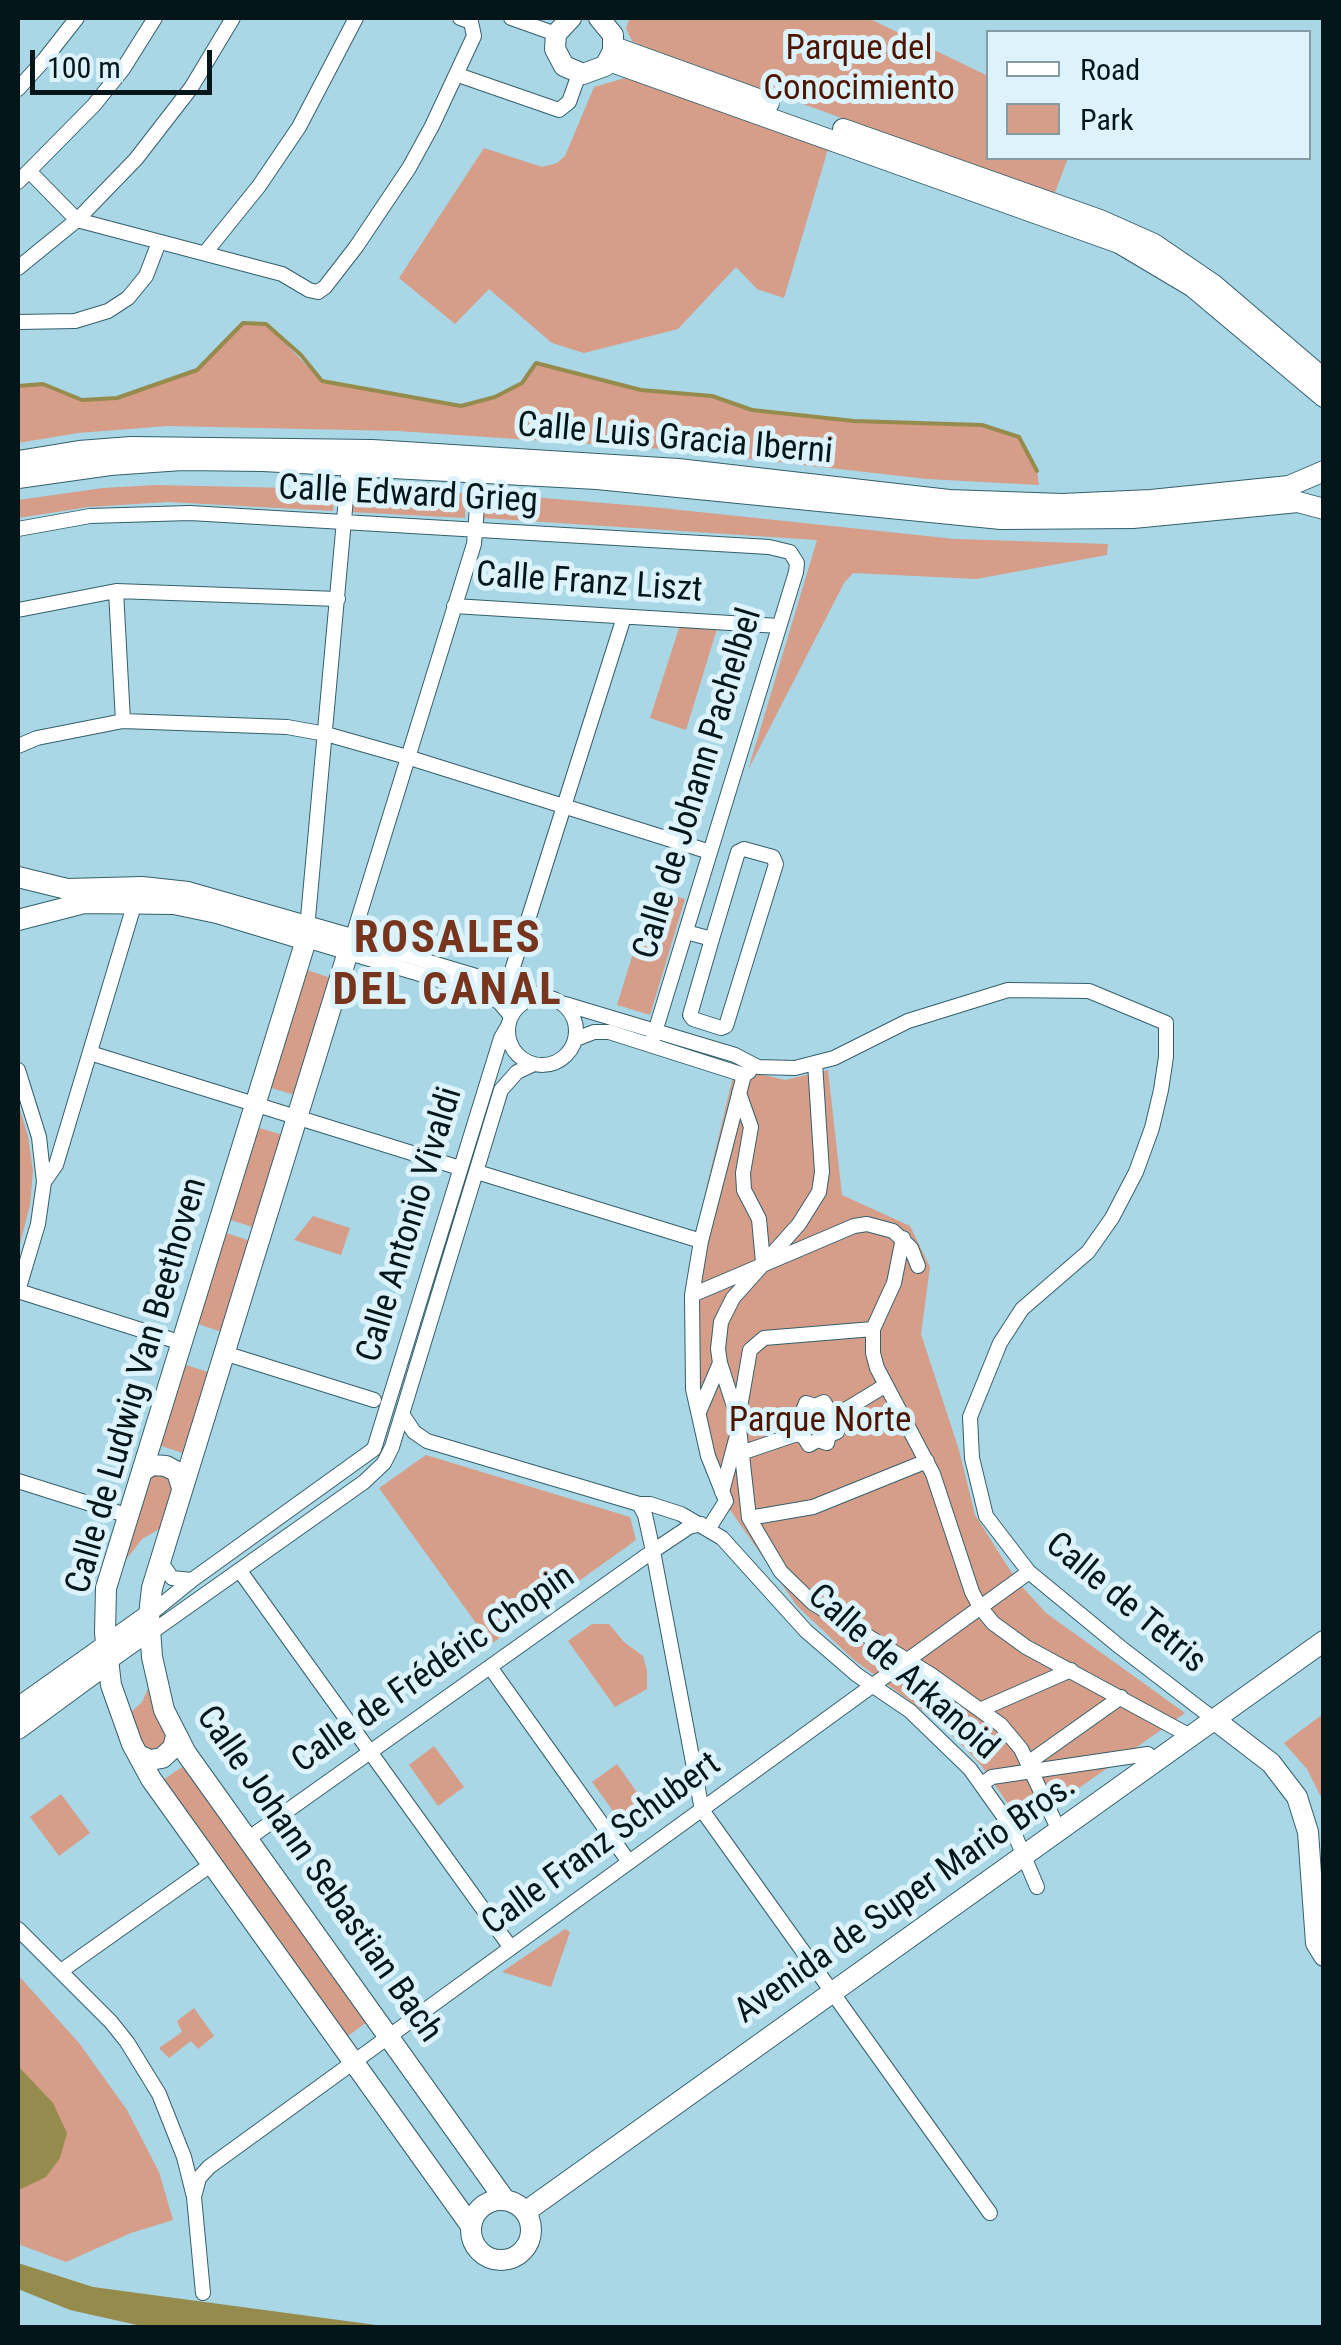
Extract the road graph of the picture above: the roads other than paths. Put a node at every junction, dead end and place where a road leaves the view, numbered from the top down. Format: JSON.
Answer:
{"nodes":[{"id":1,"x":77,"y":18,"type":"edge"},
{"id":2,"x":156,"y":18,"type":"edge"},
{"id":3,"x":232,"y":18,"type":"edge"},
{"id":4,"x":356,"y":18,"type":"edge"},
{"id":5,"x":460,"y":18,"type":"edge"},
{"id":6,"x":511,"y":18,"type":"edge"},
{"id":7,"x":571,"y":18,"type":"edge"},
{"id":8,"x":599,"y":18,"type":"edge"},
{"id":9,"x":556,"y":34,"type":"junction"},
{"id":10,"x":612,"y":54,"type":"junction"},
{"id":11,"x":579,"y":74,"type":"junction"},
{"id":12,"x":458,"y":75,"type":"junction"},
{"id":13,"x":18,"y":88,"type":"edge"},
{"id":14,"x":30,"y":172,"type":"junction"},
{"id":15,"x":18,"y":182,"type":"edge"},
{"id":16,"x":77,"y":220,"type":"junction"},
{"id":17,"x":158,"y":242,"type":"junction"},
{"id":18,"x":205,"y":254,"type":"junction"},
{"id":19,"x":18,"y":268,"type":"edge"},
{"id":20,"x":18,"y":322,"type":"edge"},
{"id":21,"x":1324,"y":378,"type":"edge"},
{"id":22,"x":1324,"y":397,"type":"edge"},
{"id":23,"x":18,"y":461,"type":"edge"},
{"id":24,"x":348,"y":465,"type":"junction"},
{"id":25,"x":480,"y":471,"type":"junction"},
{"id":26,"x":1324,"y":472,"type":"edge"},
{"id":27,"x":18,"y":478,"type":"edge"},
{"id":28,"x":1324,"y":508,"type":"edge"},
{"id":29,"x":345,"y":522,"type":"junction"},
{"id":30,"x":18,"y":530,"type":"edge"},
{"id":31,"x":476,"y":530,"type":"junction"},
{"id":32,"x":794,"y":556,"type":"joint"},
{"id":33,"x":116,"y":592,"type":"junction"},
{"id":34,"x":338,"y":599,"type":"junction"},
{"id":35,"x":454,"y":606,"type":"junction"},
{"id":36,"x":18,"y":610,"type":"edge"},
{"id":37,"x":624,"y":617,"type":"junction"},
{"id":38,"x":779,"y":626,"type":"junction"},
{"id":39,"x":123,"y":721,"type":"junction"},
{"id":40,"x":326,"y":734,"type":"junction"},
{"id":41,"x":18,"y":746,"type":"edge"},
{"id":42,"x":407,"y":758,"type":"junction"},
{"id":43,"x":564,"y":806,"type":"junction"},
{"id":44,"x":710,"y":852,"type":"junction"},
{"id":45,"x":19,"y":878,"type":"edge"},
{"id":46,"x":136,"y":902,"type":"junction"},
{"id":47,"x":18,"y":910,"type":"edge"},
{"id":48,"x":18,"y":920,"type":"edge"},
{"id":49,"x":686,"y":932,"type":"junction"},
{"id":50,"x":307,"y":933,"type":"junction"},
{"id":51,"x":712,"y":939,"type":"junction"},
{"id":52,"x":350,"y":945,"type":"junction"},
{"id":53,"x":508,"y":986,"type":"junction"},
{"id":54,"x":544,"y":996,"type":"junction"},
{"id":55,"x":564,"y":1004,"type":"junction"},
{"id":56,"x":510,"y":1021,"type":"junction"},
{"id":57,"x":653,"y":1038,"type":"junction"},
{"id":58,"x":576,"y":1039,"type":"junction"},
{"id":59,"x":90,"y":1053,"type":"junction"},
{"id":60,"x":814,"y":1063,"type":"junction"},
{"id":61,"x":534,"y":1064,"type":"junction"},
{"id":62,"x":758,"y":1067,"type":"junction"},
{"id":63,"x":18,"y":1070,"type":"edge"},
{"id":64,"x":744,"y":1074,"type":"junction"},
{"id":65,"x":739,"y":1092,"type":"junction"},
{"id":66,"x":255,"y":1104,"type":"junction"},
{"id":67,"x":297,"y":1116,"type":"junction"},
{"id":68,"x":460,"y":1168,"type":"junction"},
{"id":69,"x":477,"y":1172,"type":"junction"},
{"id":70,"x":44,"y":1182,"type":"junction"},
{"id":71,"x":903,"y":1238,"type":"junction"},
{"id":72,"x":701,"y":1241,"type":"junction"},
{"id":73,"x":763,"y":1262,"type":"junction"},
{"id":74,"x":918,"y":1266,"type":"dead end"},
{"id":75,"x":18,"y":1291,"type":"edge"},
{"id":76,"x":692,"y":1295,"type":"junction"},
{"id":77,"x":873,"y":1329,"type":"junction"},
{"id":78,"x":182,"y":1343,"type":"junction"},
{"id":79,"x":224,"y":1353,"type":"junction"},
{"id":80,"x":720,"y":1362,"type":"junction"},
{"id":81,"x":886,"y":1385,"type":"junction"},
{"id":82,"x":374,"y":1400,"type":"dead end"},
{"id":83,"x":402,"y":1414,"type":"junction"},
{"id":84,"x":698,"y":1414,"type":"junction"},
{"id":85,"x":838,"y":1415,"type":"junction"},
{"id":86,"x":738,"y":1425,"type":"junction"},
{"id":87,"x":797,"y":1434,"type":"junction"},
{"id":88,"x":741,"y":1453,"type":"junction"},
{"id":89,"x":927,"y":1462,"type":"junction"},
{"id":90,"x":143,"y":1471,"type":"junction"},
{"id":91,"x":18,"y":1482,"type":"edge"},
{"id":92,"x":182,"y":1488,"type":"junction"},
{"id":93,"x":722,"y":1492,"type":"junction"},
{"id":94,"x":639,"y":1504,"type":"junction"},
{"id":95,"x":129,"y":1516,"type":"junction"},
{"id":96,"x":750,"y":1518,"type":"junction"},
{"id":97,"x":704,"y":1526,"type":"junction"},
{"id":98,"x":653,"y":1551,"type":"junction"},
{"id":99,"x":160,"y":1561,"type":"junction"},
{"id":100,"x":240,"y":1571,"type":"junction"},
{"id":101,"x":1030,"y":1572,"type":"junction"},
{"id":102,"x":192,"y":1580,"type":"junction"},
{"id":103,"x":980,"y":1607,"type":"junction"},
{"id":104,"x":149,"y":1624,"type":"junction"},
{"id":105,"x":1324,"y":1641,"type":"edge"},
{"id":106,"x":107,"y":1654,"type":"junction"},
{"id":107,"x":906,"y":1660,"type":"junction"},
{"id":108,"x":490,"y":1667,"type":"junction"},
{"id":109,"x":1071,"y":1670,"type":"junction"},
{"id":110,"x":873,"y":1686,"type":"junction"},
{"id":111,"x":1122,"y":1697,"type":"junction"},
{"id":112,"x":18,"y":1708,"type":"edge"},
{"id":113,"x":982,"y":1709,"type":"junction"},
{"id":114,"x":1215,"y":1720,"type":"junction"},
{"id":115,"x":18,"y":1728,"type":"edge"},
{"id":116,"x":176,"y":1736,"type":"junction"},
{"id":117,"x":1192,"y":1737,"type":"junction"},
{"id":118,"x":370,"y":1753,"type":"junction"},
{"id":119,"x":1148,"y":1754,"type":"dead end"},
{"id":120,"x":138,"y":1755,"type":"junction"},
{"id":121,"x":1030,"y":1768,"type":"junction"},
{"id":122,"x":982,"y":1784,"type":"junction"},
{"id":123,"x":702,"y":1810,"type":"junction"},
{"id":124,"x":1056,"y":1822,"type":"dead end"},
{"id":125,"x":248,"y":1838,"type":"junction"},
{"id":126,"x":1026,"y":1855,"type":"junction"},
{"id":127,"x":629,"y":1862,"type":"junction"},
{"id":128,"x":212,"y":1864,"type":"junction"},
{"id":129,"x":1037,"y":1886,"type":"dead end"},
{"id":130,"x":18,"y":1929,"type":"edge"},
{"id":131,"x":511,"y":1948,"type":"junction"},
{"id":132,"x":1323,"y":1956,"type":"edge"},
{"id":133,"x":61,"y":1971,"type":"junction"},
{"id":134,"x":833,"y":1992,"type":"junction"},
{"id":135,"x":390,"y":2036,"type":"junction"},
{"id":136,"x":355,"y":2061,"type":"junction"},
{"id":137,"x":184,"y":2157,"type":"junction"},
{"id":138,"x":203,"y":2167,"type":"junction"},
{"id":139,"x":194,"y":2196,"type":"junction"},
{"id":140,"x":505,"y":2200,"type":"junction"},
{"id":141,"x":526,"y":2212,"type":"junction"},
{"id":142,"x":990,"y":2212,"type":"dead end"},
{"id":143,"x":470,"y":2226,"type":"junction"},
{"id":144,"x":203,"y":2293,"type":"dead end"}],
"edges":[{"from":1,"to":13,"type":"street"},
{"from":2,"to":14,"type":"street"},
{"from":3,"to":16,"type":"street"},
{"from":4,"to":18,"type":"street"},
{"from":5,"to":12,"type":"street"},
{"from":6,"to":9,"type":"street"},
{"from":7,"to":9,"type":"street"},
{"from":8,"to":10,"type":"street"},
{"from":9,"to":11,"type":"street"},
{"from":10,"to":11,"type":"street"},
{"from":10,"to":21,"type":"street"},
{"from":10,"to":22,"type":"street"},
{"from":11,"to":12,"type":"street"},
{"from":12,"to":18,"type":"street"},
{"from":14,"to":15,"type":"street"},
{"from":14,"to":16,"type":"street"},
{"from":16,"to":17,"type":"street"},
{"from":16,"to":19,"type":"street"},
{"from":17,"to":18,"type":"street"},
{"from":17,"to":20,"type":"street"},
{"from":23,"to":26,"type":"street","name":"Calle Luis Gracia Iberni"},
{"from":24,"to":25,"type":"street","name":"Calle Luis Gracia Iberni"},
{"from":24,"to":27,"type":"street","name":"Calle Luis Gracia Iberni"},
{"from":24,"to":29,"type":"street","name":"Calle de Ludwig Van Beethoven"},
{"from":25,"to":28,"type":"street","name":"Calle Luis Gracia Iberni"},
{"from":25,"to":31,"type":"street","name":"Calle Johann Sebastian Bach"},
{"from":29,"to":30,"type":"street","name":"Calle Edward Grieg"},
{"from":29,"to":31,"type":"street","name":"Calle Edward Grieg"},
{"from":29,"to":34,"type":"street","name":"Calle de Ludwig Van Beethoven"},
{"from":31,"to":32,"type":"street","name":"Calle Edward Grieg"},
{"from":31,"to":35,"type":"street","name":"Calle Johann Sebastian Bach"},
{"from":32,"to":38,"type":"street","name":"Calle de Johann Pachelbel"},
{"from":33,"to":34,"type":"street"},
{"from":33,"to":36,"type":"street"},
{"from":33,"to":39,"type":"street"},
{"from":34,"to":40,"type":"street","name":"Calle de Ludwig Van Beethoven"},
{"from":35,"to":37,"type":"street","name":"Calle Franz Liszt"},
{"from":35,"to":42,"type":"street","name":"Calle Johann Sebastian Bach"},
{"from":37,"to":38,"type":"street","name":"Calle Franz Liszt"},
{"from":37,"to":43,"type":"street"},
{"from":38,"to":44,"type":"street","name":"Calle de Johann Pachelbel"},
{"from":39,"to":40,"type":"street"},
{"from":39,"to":41,"type":"street"},
{"from":40,"to":42,"type":"street"},
{"from":40,"to":50,"type":"street","name":"Calle de Ludwig Van Beethoven"},
{"from":42,"to":43,"type":"street"},
{"from":42,"to":52,"type":"street","name":"Calle Johann Sebastian Bach"},
{"from":43,"to":44,"type":"street"},
{"from":43,"to":53,"type":"street"},
{"from":44,"to":49,"type":"street","name":"Calle de Johann Pachelbel"},
{"from":45,"to":47,"type":"street"},
{"from":45,"to":50,"type":"street"},
{"from":46,"to":48,"type":"street"},
{"from":46,"to":50,"type":"street"},
{"from":46,"to":59,"type":"street"},
{"from":49,"to":51,"type":"street"},
{"from":49,"to":57,"type":"street","name":"Calle de Johann Pachelbel"},
{"from":50,"to":52,"type":"street"},
{"from":50,"to":66,"type":"street","name":"Calle de Ludwig Van Beethoven"},
{"from":51,"to":51,"type":"street"},
{"from":52,"to":53,"type":"street"},
{"from":52,"to":56,"type":"street"},
{"from":52,"to":67,"type":"street","name":"Calle Johann Sebastian Bach"},
{"from":53,"to":54,"type":"street"},
{"from":54,"to":55,"type":"street"},
{"from":54,"to":56,"type":"street"},
{"from":55,"to":57,"type":"street"},
{"from":55,"to":58,"type":"street"},
{"from":56,"to":61,"type":"street"},
{"from":56,"to":68,"type":"street","name":"Calle Antonio Vivaldi"},
{"from":57,"to":58,"type":"street"},
{"from":57,"to":62,"type":"street"},
{"from":57,"to":64,"type":"street"},
{"from":58,"to":61,"type":"street"},
{"from":59,"to":66,"type":"street"},
{"from":59,"to":70,"type":"street"},
{"from":60,"to":62,"type":"street"},
{"from":60,"to":73,"type":"street"},
{"from":60,"to":101,"type":"street","name":"Calle de Tetris"},
{"from":61,"to":69,"type":"street"},
{"from":62,"to":64,"type":"street"},
{"from":63,"to":70,"type":"street"},
{"from":64,"to":65,"type":"street"},
{"from":65,"to":72,"type":"street"},
{"from":65,"to":73,"type":"street"},
{"from":66,"to":67,"type":"street"},
{"from":66,"to":78,"type":"street","name":"Calle de Ludwig Van Beethoven"},
{"from":67,"to":68,"type":"street"},
{"from":67,"to":79,"type":"street","name":"Calle Johann Sebastian Bach"},
{"from":68,"to":102,"type":"street","name":"Calle Antonio Vivaldi"},
{"from":69,"to":72,"type":"street"},
{"from":69,"to":83,"type":"street"},
{"from":70,"to":75,"type":"street"},
{"from":71,"to":73,"type":"street"},
{"from":71,"to":74,"type":"street"},
{"from":71,"to":77,"type":"street"},
{"from":72,"to":76,"type":"street"},
{"from":73,"to":76,"type":"street"},
{"from":73,"to":80,"type":"street"},
{"from":75,"to":78,"type":"street"},
{"from":76,"to":84,"type":"street"},
{"from":77,"to":81,"type":"street"},
{"from":77,"to":86,"type":"street"},
{"from":78,"to":90,"type":"street","name":"Calle de Ludwig Van Beethoven"},
{"from":79,"to":82,"type":"street"},
{"from":79,"to":92,"type":"street","name":"Calle Johann Sebastian Bach"},
{"from":80,"to":84,"type":"street"},
{"from":80,"to":86,"type":"street"},
{"from":81,"to":85,"type":"street"},
{"from":81,"to":89,"type":"street"},
{"from":83,"to":94,"type":"street","name":"Calle Antonio Vivaldi"},
{"from":83,"to":100,"type":"street"},
{"from":84,"to":93,"type":"street"},
{"from":85,"to":87,"type":"street"},
{"from":85,"to":87,"type":"street"},
{"from":86,"to":88,"type":"street"},
{"from":86,"to":93,"type":"street"},
{"from":87,"to":88,"type":"street"},
{"from":88,"to":96,"type":"street"},
{"from":89,"to":96,"type":"street"},
{"from":89,"to":103,"type":"street"},
{"from":90,"to":92,"type":"street"},
{"from":90,"to":95,"type":"street","name":"Calle de Ludwig Van Beethoven"},
{"from":91,"to":95,"type":"street"},
{"from":92,"to":99,"type":"street","name":"Calle Johann Sebastian Bach"},
{"from":93,"to":97,"type":"street"},
{"from":94,"to":97,"type":"street","name":"Calle de Arkanoid"},
{"from":94,"to":98,"type":"street"},
{"from":95,"to":106,"type":"street","name":"Calle de Ludwig Van Beethoven"},
{"from":96,"to":107,"type":"street"},
{"from":97,"to":98,"type":"street"},
{"from":97,"to":110,"type":"street","name":"Calle de Arkanoid"},
{"from":98,"to":108,"type":"street","name":"Calle de Frédéric Chopin"},
{"from":98,"to":123,"type":"street"},
{"from":99,"to":102,"type":"street"},
{"from":99,"to":104,"type":"street","name":"Calle Johann Sebastian Bach"},
{"from":100,"to":104,"type":"street"},
{"from":100,"to":118,"type":"street"},
{"from":101,"to":103,"type":"street","name":"Calle Franz Schubert"},
{"from":101,"to":114,"type":"street","name":"Calle de Tetris"},
{"from":102,"to":104,"type":"street"},
{"from":103,"to":107,"type":"street","name":"Calle Franz Schubert"},
{"from":103,"to":109,"type":"street"},
{"from":104,"to":106,"type":"street"},
{"from":104,"to":116,"type":"street","name":"Calle Johann Sebastian Bach"},
{"from":105,"to":114,"type":"street","name":"Avenida de Super Mario Bros."},
{"from":106,"to":112,"type":"street"},
{"from":106,"to":115,"type":"street"},
{"from":106,"to":120,"type":"street","name":"Calle de Ludwig Van Beethoven"},
{"from":107,"to":110,"type":"street","name":"Calle Franz Schubert"},
{"from":107,"to":113,"type":"street"},
{"from":108,"to":118,"type":"street","name":"Calle de Frédéric Chopin"},
{"from":108,"to":127,"type":"street"},
{"from":109,"to":111,"type":"street"},
{"from":109,"to":113,"type":"street"},
{"from":110,"to":122,"type":"street","name":"Calle de Arkanoid"},
{"from":110,"to":123,"type":"street","name":"Calle Franz Schubert"},
{"from":111,"to":117,"type":"street"},
{"from":111,"to":121,"type":"street"},
{"from":113,"to":121,"type":"street"},
{"from":114,"to":117,"type":"street","name":"Avenida de Super Mario Bros."},
{"from":114,"to":132,"type":"street","name":"Calle de Tetris"},
{"from":116,"to":120,"type":"street"},
{"from":116,"to":125,"type":"street","name":"Calle Johann Sebastian Bach"},
{"from":117,"to":126,"type":"street","name":"Avenida de Super Mario Bros."},
{"from":118,"to":125,"type":"street","name":"Calle de Frédéric Chopin"},
{"from":118,"to":131,"type":"street"},
{"from":119,"to":121,"type":"street"},
{"from":120,"to":128,"type":"street","name":"Calle de Ludwig Van Beethoven"},
{"from":121,"to":122,"type":"street"},
{"from":121,"to":124,"type":"street"},
{"from":122,"to":126,"type":"street","name":"Calle de Arkanoid"},
{"from":123,"to":127,"type":"street","name":"Calle Franz Schubert"},
{"from":123,"to":134,"type":"street"},
{"from":125,"to":135,"type":"street","name":"Calle Johann Sebastian Bach"},
{"from":126,"to":129,"type":"street","name":"Calle de Arkanoid"},
{"from":126,"to":134,"type":"street","name":"Avenida de Super Mario Bros."},
{"from":127,"to":131,"type":"street","name":"Calle Franz Schubert"},
{"from":128,"to":133,"type":"street"},
{"from":128,"to":136,"type":"street","name":"Calle de Ludwig Van Beethoven"},
{"from":130,"to":133,"type":"street"},
{"from":131,"to":135,"type":"street","name":"Calle Franz Schubert"},
{"from":133,"to":137,"type":"street"},
{"from":134,"to":141,"type":"street","name":"Avenida de Super Mario Bros."},
{"from":134,"to":142,"type":"street"},
{"from":135,"to":136,"type":"street","name":"Calle Franz Schubert"},
{"from":135,"to":140,"type":"street","name":"Calle Johann Sebastian Bach"},
{"from":136,"to":138,"type":"street","name":"Calle Franz Schubert"},
{"from":136,"to":143,"type":"street","name":"Calle de Ludwig Van Beethoven"},
{"from":137,"to":138,"type":"street"},
{"from":137,"to":139,"type":"street"},
{"from":138,"to":139,"type":"street","name":"Calle Franz Schubert"},
{"from":139,"to":144,"type":"street"},
{"from":140,"to":141,"type":"street"},
{"from":140,"to":143,"type":"street"},
{"from":141,"to":143,"type":"street"}]}
